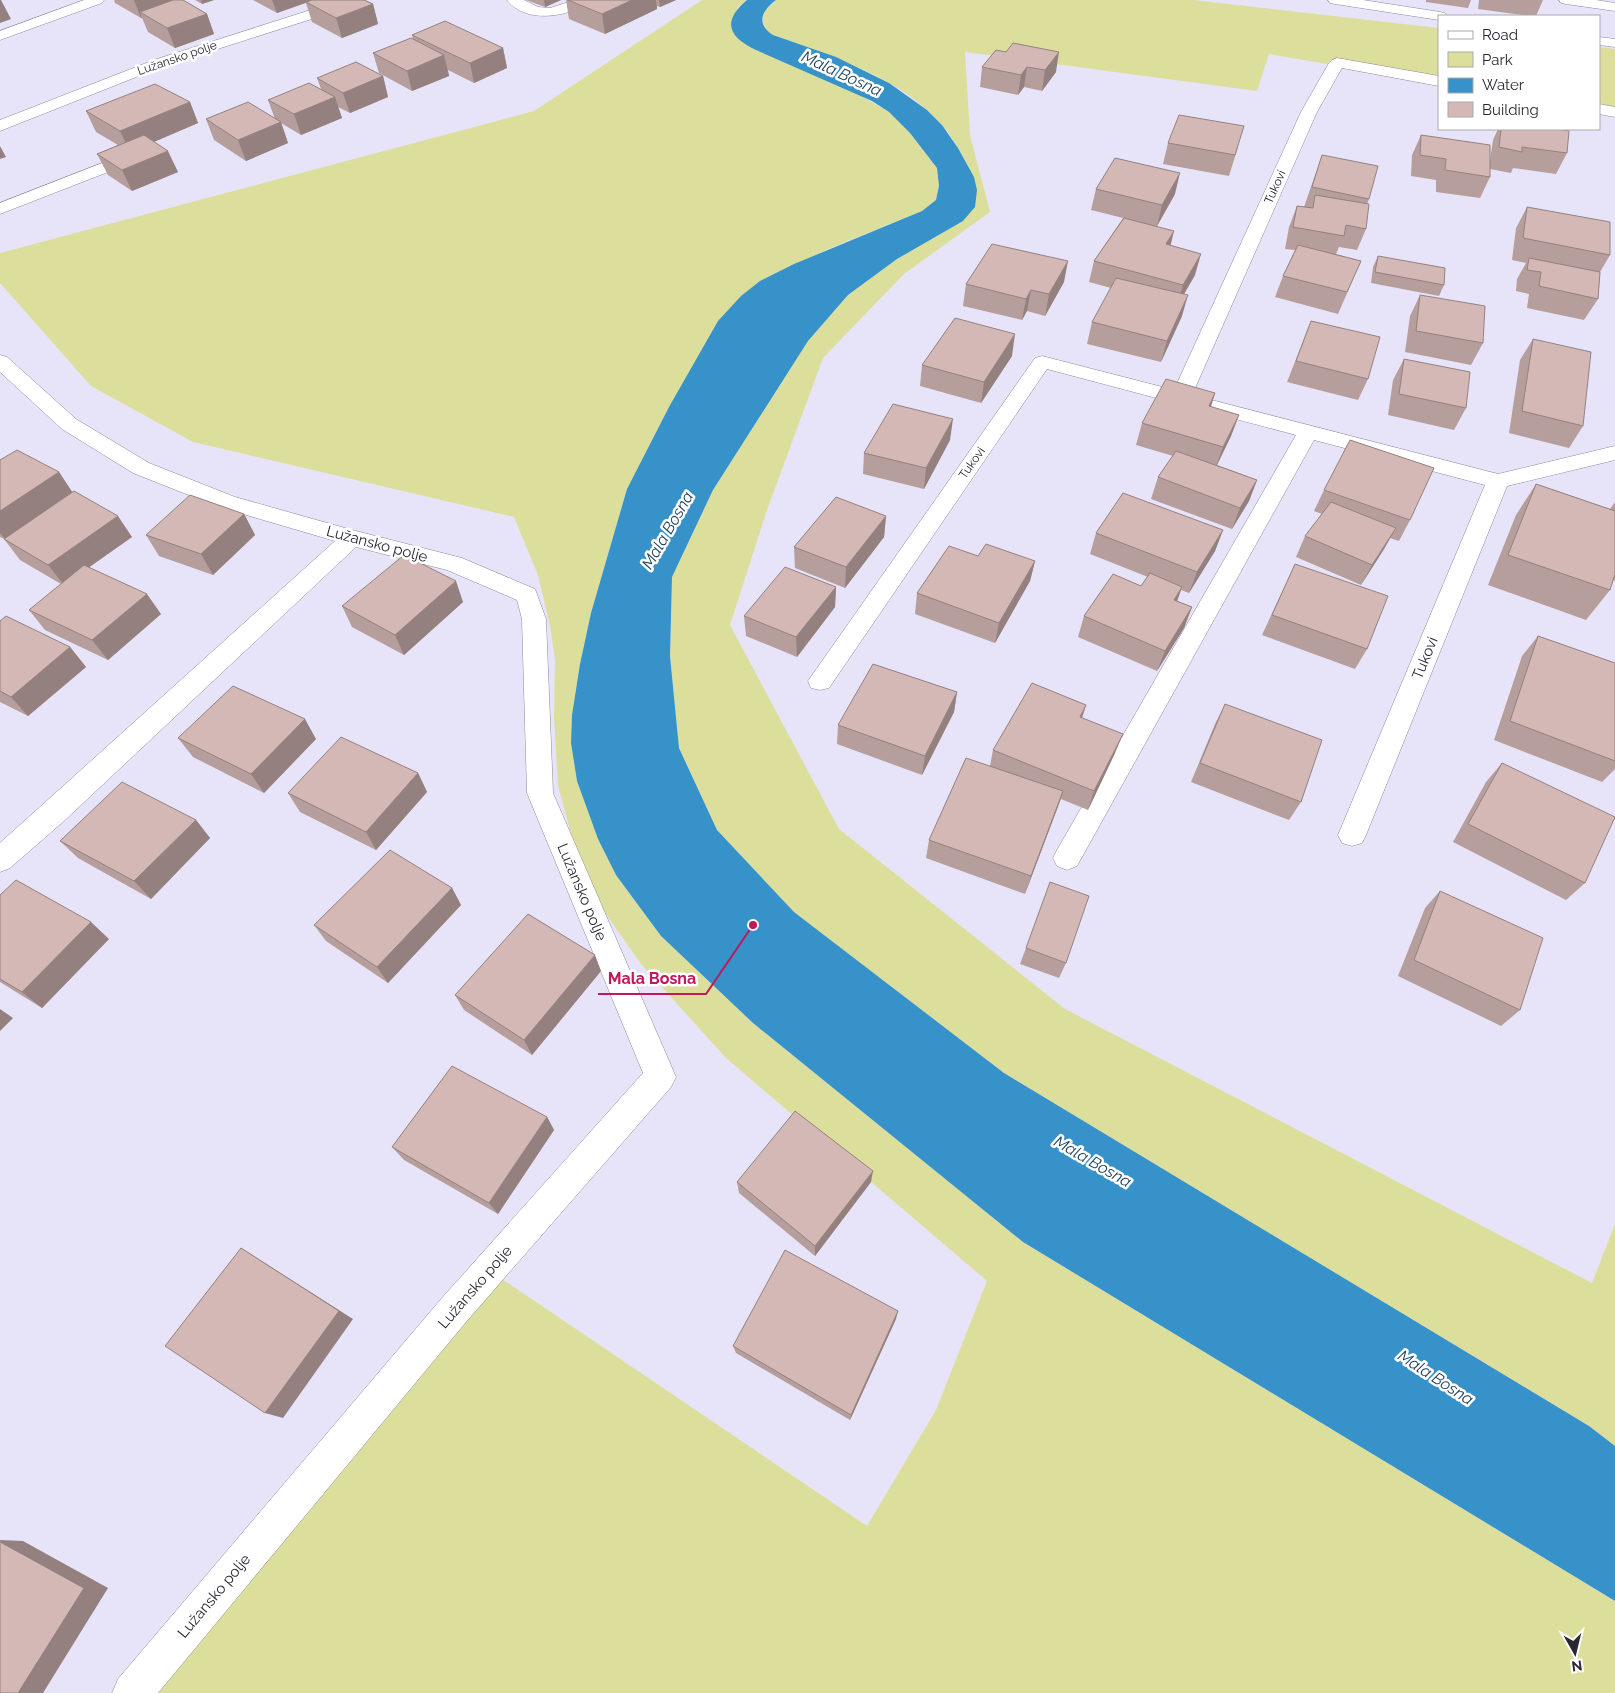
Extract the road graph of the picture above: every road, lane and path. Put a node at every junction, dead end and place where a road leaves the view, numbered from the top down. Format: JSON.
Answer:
{"nodes":[{"id":1,"x":97,"y":0,"type":"edge"},
{"id":2,"x":357,"y":0,"type":"edge"},
{"id":3,"x":514,"y":0,"type":"edge"},
{"id":4,"x":587,"y":0,"type":"edge"},
{"id":5,"x":1335,"y":0,"type":"edge"},
{"id":6,"x":1566,"y":0,"type":"edge"},
{"id":7,"x":1615,"y":7,"type":"edge"},
{"id":8,"x":1438,"y":16,"type":"edge"},
{"id":9,"x":0,"y":36,"type":"edge"},
{"id":10,"x":1600,"y":41,"type":"edge"},
{"id":11,"x":1615,"y":43,"type":"edge"},
{"id":12,"x":1438,"y":80,"type":"edge"},
{"id":13,"x":1600,"y":109,"type":"edge"},
{"id":14,"x":1615,"y":112,"type":"edge"},
{"id":15,"x":0,"y":126,"type":"edge"},
{"id":16,"x":157,"y":147,"type":"edge"},
{"id":17,"x":0,"y":209,"type":"edge"},
{"id":18,"x":0,"y":361,"type":"edge"},
{"id":19,"x":1180,"y":399,"type":"junction"},
{"id":20,"x":1308,"y":432,"type":"junction"},
{"id":21,"x":1615,"y":453,"type":"edge"},
{"id":22,"x":1498,"y":481,"type":"junction"},
{"id":23,"x":352,"y":538,"type":"junction"},
{"id":24,"x":820,"y":681,"type":"dead end"},
{"id":25,"x":1352,"y":836,"type":"dead end"},
{"id":26,"x":1067,"y":858,"type":"dead end"},
{"id":27,"x":0,"y":860,"type":"edge"},
{"id":28,"x":132,"y":1693,"type":"edge"}],
"edges":[{"from":1,"to":9,"type":"street"},
{"from":2,"to":15,"type":"street","name":"Lužansko polje"},
{"from":3,"to":4,"type":"street"},
{"from":5,"to":8,"type":"street"},
{"from":6,"to":7,"type":"street"},
{"from":10,"to":11,"type":"street"},
{"from":12,"to":19,"type":"street","name":"Tukovi"},
{"from":13,"to":14,"type":"street"},
{"from":16,"to":17,"type":"street"},
{"from":18,"to":23,"type":"street","name":"Lužansko polje"},
{"from":19,"to":20,"type":"street","name":"Tukovi"},
{"from":19,"to":24,"type":"street","name":"Tukovi"},
{"from":20,"to":22,"type":"street","name":"Tukovi"},
{"from":20,"to":26,"type":"street"},
{"from":21,"to":22,"type":"street","name":"Tukovi"},
{"from":22,"to":25,"type":"street","name":"Tukovi"},
{"from":23,"to":27,"type":"street"},
{"from":23,"to":28,"type":"street","name":"Lužansko polje"}]}
